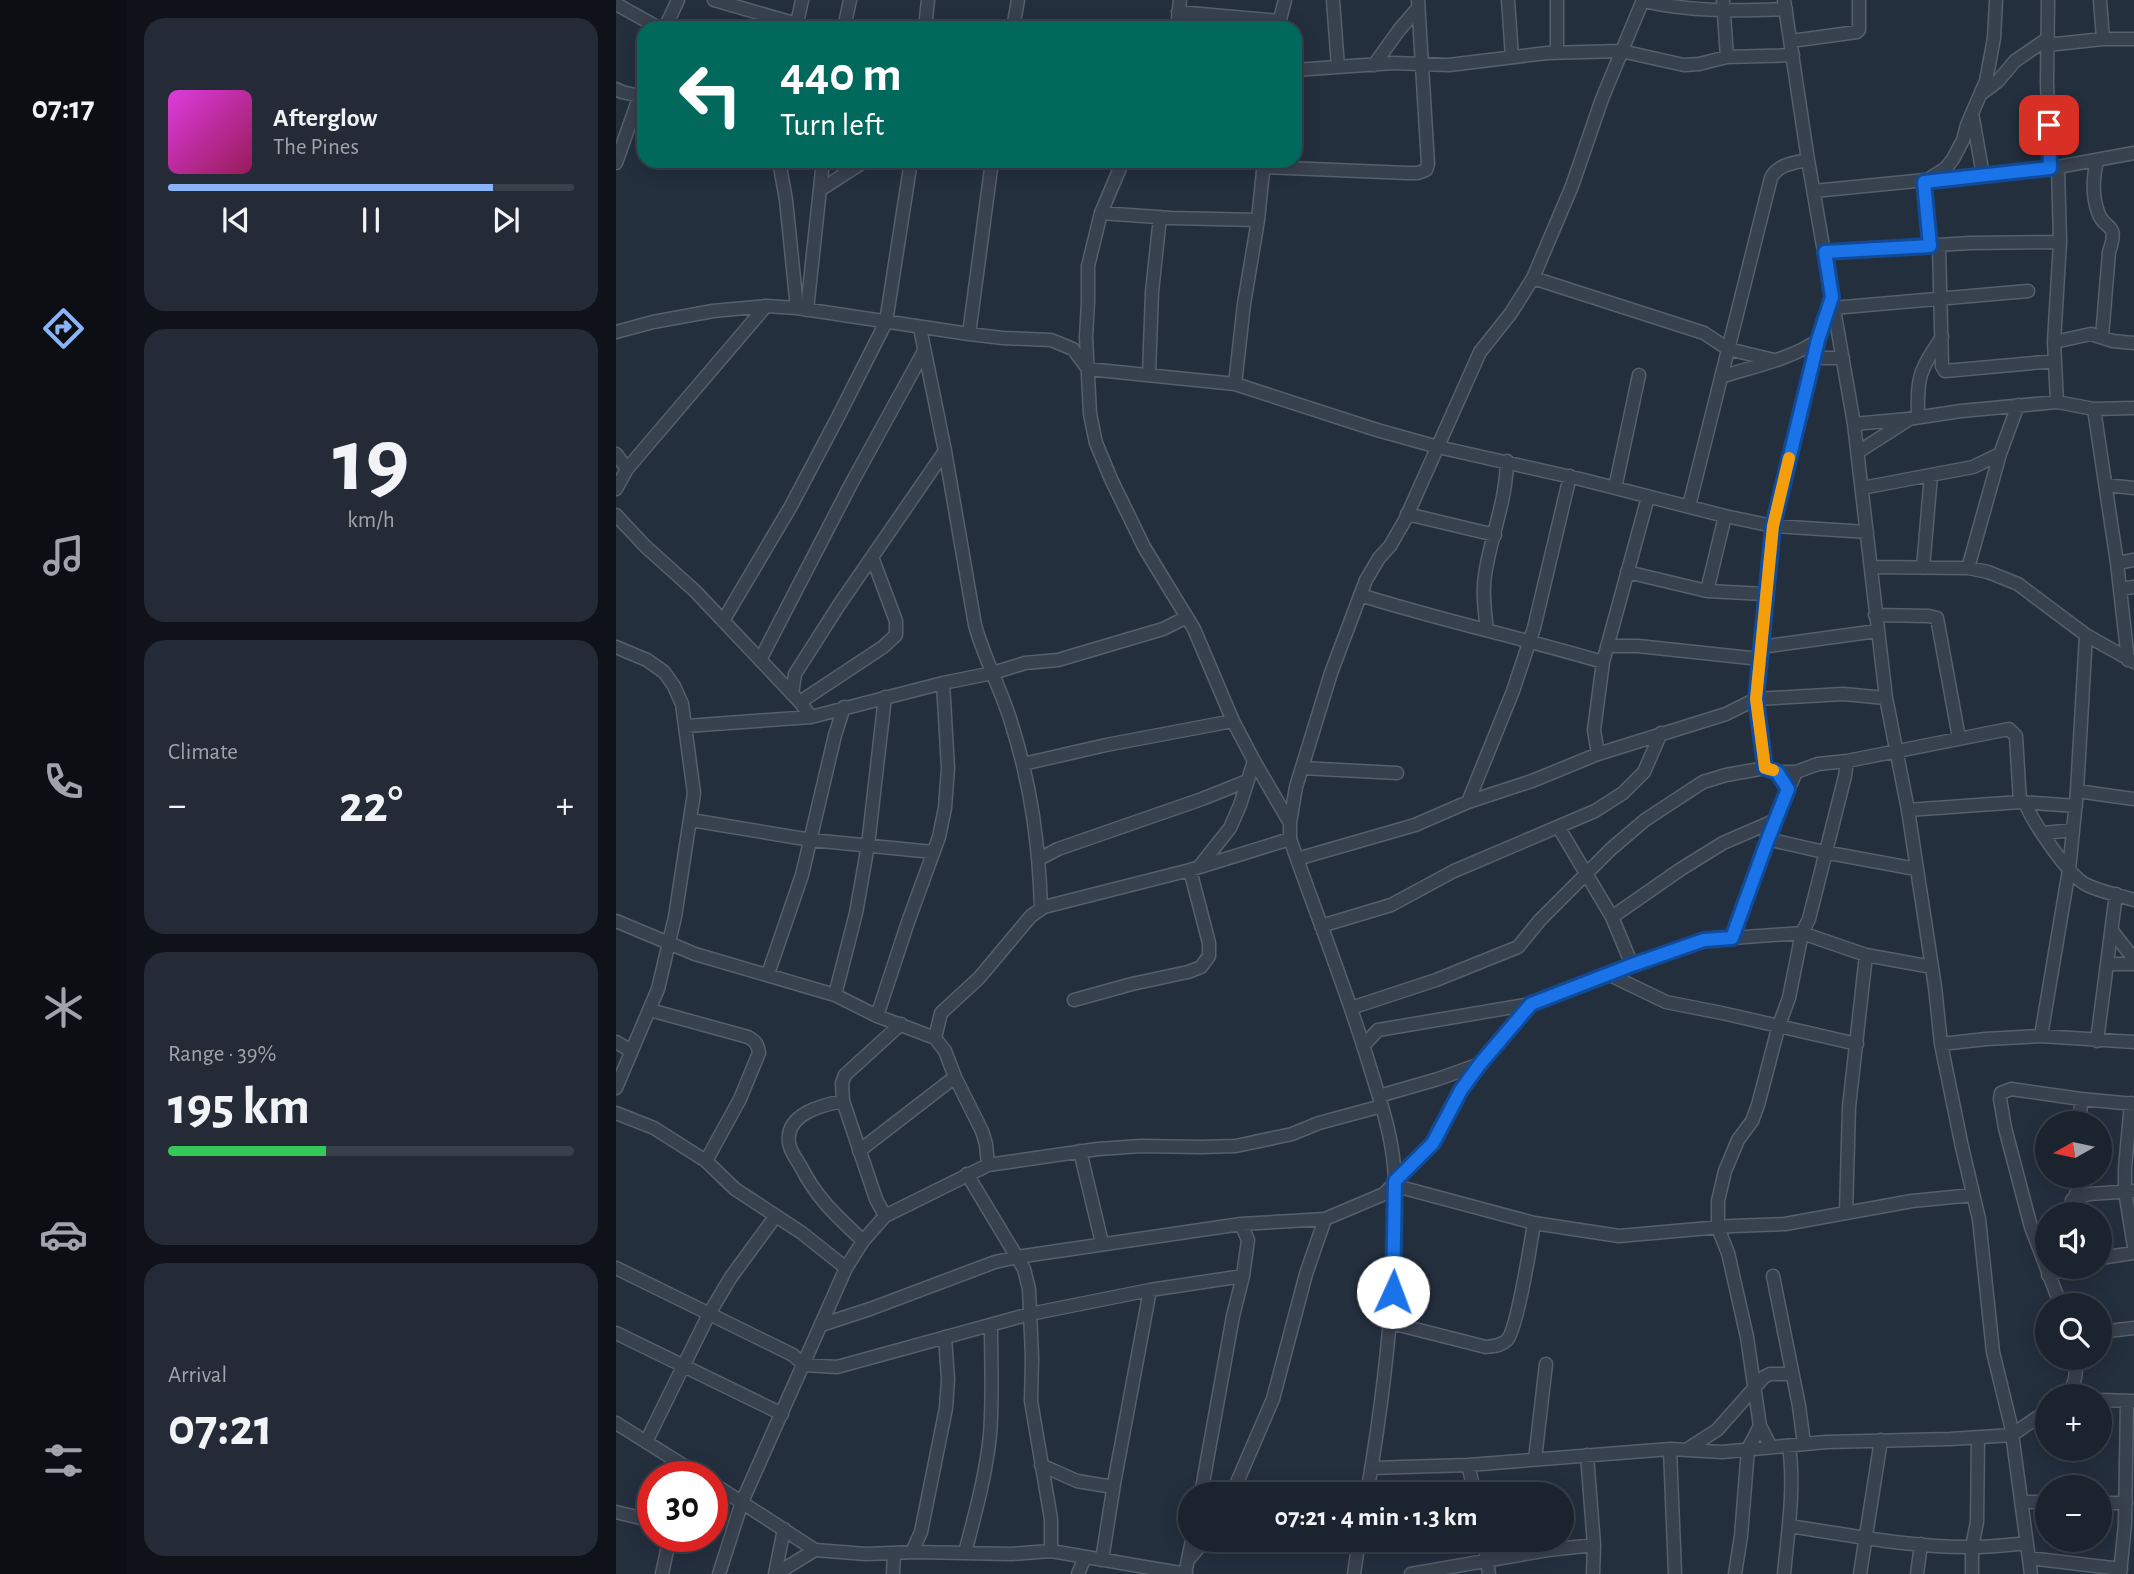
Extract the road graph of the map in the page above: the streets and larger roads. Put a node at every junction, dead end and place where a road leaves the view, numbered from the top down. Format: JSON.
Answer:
{"nodes":[{"id":1,"x":678,"y":0,"type":"edge"},
{"id":2,"x":714,"y":0,"type":"edge"},
{"id":3,"x":802,"y":0,"type":"edge"},
{"id":4,"x":849,"y":0,"type":"edge"},
{"id":5,"x":928,"y":0,"type":"edge"},
{"id":6,"x":1018,"y":0,"type":"edge"},
{"id":7,"x":1285,"y":0,"type":"edge"},
{"id":8,"x":1333,"y":0,"type":"edge"},
{"id":9,"x":1508,"y":0,"type":"edge"},
{"id":10,"x":1557,"y":0,"type":"edge"},
{"id":11,"x":1643,"y":0,"type":"edge"},
{"id":12,"x":1859,"y":0,"type":"edge"},
{"id":13,"x":1996,"y":0,"type":"edge"},
{"id":14,"x":2048,"y":0,"type":"edge"},
{"id":15,"x":2100,"y":0,"type":"edge"},
{"id":16,"x":1418,"y":4,"type":"edge"},
{"id":17,"x":1785,"y":5,"type":"edge"},
{"id":18,"x":1179,"y":6,"type":"edge"},
{"id":19,"x":1723,"y":6,"type":"edge"},
{"id":20,"x":618,"y":9,"type":"edge"},
{"id":21,"x":644,"y":21,"type":"edge"},
{"id":22,"x":668,"y":21,"type":"edge"},
{"id":23,"x":780,"y":21,"type":"edge"},
{"id":24,"x":797,"y":21,"type":"edge"},
{"id":25,"x":845,"y":21,"type":"edge"},
{"id":26,"x":926,"y":21,"type":"edge"},
{"id":27,"x":1014,"y":21,"type":"edge"},
{"id":28,"x":1257,"y":21,"type":"edge"},
{"id":29,"x":1279,"y":21,"type":"edge"},
{"id":30,"x":2103,"y":39,"type":"junction"},
{"id":31,"x":2134,"y":39,"type":"edge"},
{"id":32,"x":1791,"y":41,"type":"junction"},
{"id":33,"x":2047,"y":42,"type":"junction"},
{"id":34,"x":1621,"y":51,"type":"junction"},
{"id":35,"x":1557,"y":53,"type":"junction"},
{"id":36,"x":1793,"y":55,"type":"junction"},
{"id":37,"x":1512,"y":57,"type":"junction"},
{"id":38,"x":1727,"y":57,"type":"junction"},
{"id":39,"x":1421,"y":64,"type":"junction"},
{"id":40,"x":1374,"y":65,"type":"junction"},
{"id":41,"x":1338,"y":67,"type":"junction"},
{"id":42,"x":1302,"y":70,"type":"edge"},
{"id":43,"x":616,"y":89,"type":"edge"},
{"id":44,"x":637,"y":94,"type":"edge"},
{"id":45,"x":1981,"y":94,"type":"junction"},
{"id":46,"x":637,"y":108,"type":"edge"},
{"id":47,"x":1972,"y":113,"type":"junction"},
{"id":48,"x":2134,"y":153,"type":"edge"},
{"id":49,"x":1808,"y":160,"type":"junction"},
{"id":50,"x":2097,"y":161,"type":"junction"},
{"id":51,"x":616,"y":163,"type":"edge"},
{"id":52,"x":1302,"y":166,"type":"edge"},
{"id":53,"x":780,"y":168,"type":"edge"},
{"id":54,"x":822,"y":168,"type":"edge"},
{"id":55,"x":854,"y":168,"type":"edge"},
{"id":56,"x":910,"y":168,"type":"edge"},
{"id":57,"x":991,"y":168,"type":"edge"},
{"id":58,"x":1120,"y":168,"type":"edge"},
{"id":59,"x":1264,"y":168,"type":"edge"},
{"id":60,"x":2054,"y":168,"type":"junction"},
{"id":61,"x":1983,"y":174,"type":"junction"},
{"id":62,"x":1924,"y":182,"type":"junction"},
{"id":63,"x":820,"y":190,"type":"junction"},
{"id":64,"x":1814,"y":191,"type":"junction"},
{"id":65,"x":1101,"y":212,"type":"junction"},
{"id":66,"x":1160,"y":217,"type":"junction"},
{"id":67,"x":1258,"y":220,"type":"junction"},
{"id":68,"x":2060,"y":242,"type":"junction"},
{"id":69,"x":1935,"y":246,"type":"junction"},
{"id":70,"x":1825,"y":252,"type":"junction"},
{"id":71,"x":1533,"y":278,"type":"junction"},
{"id":72,"x":2028,"y":291,"type":"dead end"},
{"id":73,"x":1941,"y":299,"type":"junction"},
{"id":74,"x":1833,"y":303,"type":"junction"},
{"id":75,"x":766,"y":306,"type":"junction"},
{"id":76,"x":802,"y":309,"type":"junction"},
{"id":77,"x":886,"y":322,"type":"junction"},
{"id":78,"x":920,"y":328,"type":"junction"},
{"id":79,"x":616,"y":332,"type":"edge"},
{"id":80,"x":969,"y":334,"type":"junction"},
{"id":81,"x":1942,"y":337,"type":"junction"},
{"id":82,"x":2102,"y":337,"type":"junction"},
{"id":83,"x":1818,"y":340,"type":"junction"},
{"id":84,"x":2054,"y":342,"type":"junction"},
{"id":85,"x":2134,"y":343,"type":"edge"},
{"id":86,"x":1728,"y":349,"type":"junction"},
{"id":87,"x":924,"y":351,"type":"junction"},
{"id":88,"x":1843,"y":358,"type":"junction"},
{"id":89,"x":1779,"y":359,"type":"junction"},
{"id":90,"x":1813,"y":361,"type":"junction"},
{"id":91,"x":2055,"y":361,"type":"junction"},
{"id":92,"x":1088,"y":369,"type":"junction"},
{"id":93,"x":1149,"y":374,"type":"junction"},
{"id":94,"x":1639,"y":375,"type":"dead end"},
{"id":95,"x":1721,"y":377,"type":"junction"},
{"id":96,"x":1235,"y":384,"type":"junction"},
{"id":97,"x":2057,"y":402,"type":"junction"},
{"id":98,"x":2018,"y":405,"type":"junction"},
{"id":99,"x":2134,"y":408,"type":"edge"},
{"id":100,"x":2094,"y":409,"type":"junction"},
{"id":101,"x":1913,"y":418,"type":"junction"},
{"id":102,"x":1854,"y":424,"type":"junction"},
{"id":103,"x":1438,"y":447,"type":"junction"},
{"id":104,"x":945,"y":451,"type":"junction"},
{"id":105,"x":1858,"y":452,"type":"junction"},
{"id":106,"x":616,"y":454,"type":"edge"},
{"id":107,"x":2000,"y":454,"type":"junction"},
{"id":108,"x":1507,"y":461,"type":"junction"},
{"id":109,"x":1973,"y":467,"type":"junction"},
{"id":110,"x":627,"y":469,"type":"junction"},
{"id":111,"x":1931,"y":475,"type":"junction"},
{"id":112,"x":1995,"y":475,"type":"junction"},
{"id":113,"x":1570,"y":476,"type":"junction"},
{"id":114,"x":2106,"y":485,"type":"junction"},
{"id":115,"x":1615,"y":488,"type":"junction"},
{"id":116,"x":1862,"y":488,"type":"junction"},
{"id":117,"x":2134,"y":488,"type":"edge"},
{"id":118,"x":616,"y":489,"type":"edge"},
{"id":119,"x":1647,"y":497,"type":"junction"},
{"id":120,"x":1689,"y":506,"type":"junction"},
{"id":121,"x":1407,"y":514,"type":"junction"},
{"id":122,"x":616,"y":515,"type":"edge"},
{"id":123,"x":1725,"y":516,"type":"junction"},
{"id":124,"x":1773,"y":526,"type":"junction"},
{"id":125,"x":1867,"y":532,"type":"junction"},
{"id":126,"x":1495,"y":535,"type":"junction"},
{"id":127,"x":872,"y":557,"type":"junction"},
{"id":128,"x":2134,"y":561,"type":"edge"},
{"id":129,"x":2117,"y":563,"type":"junction"},
{"id":130,"x":1871,"y":567,"type":"junction"},
{"id":131,"x":1923,"y":568,"type":"junction"},
{"id":132,"x":1968,"y":568,"type":"junction"},
{"id":133,"x":1627,"y":572,"type":"junction"},
{"id":134,"x":2134,"y":587,"type":"edge"},
{"id":135,"x":2120,"y":589,"type":"junction"},
{"id":136,"x":1707,"y":591,"type":"junction"},
{"id":137,"x":1765,"y":594,"type":"junction"},
{"id":138,"x":1360,"y":596,"type":"junction"},
{"id":139,"x":1875,"y":615,"type":"junction"},
{"id":140,"x":1187,"y":617,"type":"junction"},
{"id":141,"x":723,"y":621,"type":"junction"},
{"id":142,"x":1487,"y":630,"type":"junction"},
{"id":143,"x":1877,"y":631,"type":"junction"},
{"id":144,"x":2129,"y":631,"type":"edge"},
{"id":145,"x":2086,"y":635,"type":"junction"},
{"id":146,"x":1530,"y":640,"type":"junction"},
{"id":147,"x":1607,"y":646,"type":"junction"},
{"id":148,"x":616,"y":647,"type":"edge"},
{"id":149,"x":1760,"y":653,"type":"junction"},
{"id":150,"x":760,"y":660,"type":"junction"},
{"id":151,"x":2131,"y":661,"type":"edge"},
{"id":152,"x":1603,"y":662,"type":"junction"},
{"id":153,"x":993,"y":673,"type":"junction"},
{"id":154,"x":795,"y":674,"type":"junction"},
{"id":155,"x":777,"y":678,"type":"junction"},
{"id":156,"x":943,"y":683,"type":"junction"},
{"id":157,"x":885,"y":697,"type":"junction"},
{"id":158,"x":796,"y":698,"type":"junction"},
{"id":159,"x":1886,"y":698,"type":"junction"},
{"id":160,"x":1756,"y":699,"type":"junction"},
{"id":161,"x":844,"y":707,"type":"junction"},
{"id":162,"x":826,"y":711,"type":"junction"},
{"id":163,"x":811,"y":716,"type":"junction"},
{"id":164,"x":1233,"y":721,"type":"junction"},
{"id":165,"x":686,"y":726,"type":"junction"},
{"id":166,"x":1661,"y":733,"type":"junction"},
{"id":167,"x":835,"y":735,"type":"junction"},
{"id":168,"x":1959,"y":738,"type":"junction"},
{"id":169,"x":1896,"y":750,"type":"junction"},
{"id":170,"x":1598,"y":754,"type":"junction"},
{"id":171,"x":1254,"y":761,"type":"junction"},
{"id":172,"x":1847,"y":761,"type":"junction"},
{"id":173,"x":1023,"y":764,"type":"junction"},
{"id":174,"x":1302,"y":768,"type":"junction"},
{"id":175,"x":1771,"y":770,"type":"junction"},
{"id":176,"x":1796,"y":772,"type":"junction"},
{"id":177,"x":1397,"y":773,"type":"dead end"},
{"id":178,"x":1247,"y":781,"type":"junction"},
{"id":179,"x":1788,"y":789,"type":"junction"},
{"id":180,"x":2077,"y":791,"type":"junction"},
{"id":181,"x":2134,"y":799,"type":"edge"},
{"id":182,"x":1468,"y":802,"type":"junction"},
{"id":183,"x":2022,"y":802,"type":"junction"},
{"id":184,"x":2076,"y":806,"type":"junction"},
{"id":185,"x":1908,"y":810,"type":"junction"},
{"id":186,"x":691,"y":820,"type":"junction"},
{"id":187,"x":1776,"y":820,"type":"junction"},
{"id":188,"x":1290,"y":823,"type":"junction"},
{"id":189,"x":1559,"y":828,"type":"junction"},
{"id":190,"x":2073,"y":830,"type":"junction"},
{"id":191,"x":2043,"y":833,"type":"junction"},
{"id":192,"x":1290,"y":839,"type":"junction"},
{"id":193,"x":1768,"y":839,"type":"junction"},
{"id":194,"x":811,"y":840,"type":"junction"},
{"id":195,"x":868,"y":845,"type":"junction"},
{"id":196,"x":933,"y":852,"type":"junction"},
{"id":197,"x":1824,"y":852,"type":"junction"},
{"id":198,"x":1039,"y":859,"type":"junction"},
{"id":199,"x":1297,"y":859,"type":"junction"},
{"id":200,"x":1194,"y":868,"type":"junction"},
{"id":201,"x":1916,"y":869,"type":"junction"},
{"id":202,"x":2069,"y":870,"type":"junction"},
{"id":203,"x":1587,"y":875,"type":"junction"},
{"id":204,"x":2116,"y":894,"type":"junction"},
{"id":205,"x":2134,"y":900,"type":"edge"},
{"id":206,"x":1041,"y":909,"type":"junction"},
{"id":207,"x":1612,"y":917,"type":"junction"},
{"id":208,"x":616,"y":921,"type":"edge"},
{"id":209,"x":1321,"y":926,"type":"junction"},
{"id":210,"x":2112,"y":931,"type":"junction"},
{"id":211,"x":1802,"y":933,"type":"junction"},
{"id":212,"x":1732,"y":938,"type":"junction"},
{"id":213,"x":668,"y":944,"type":"junction"},
{"id":214,"x":1866,"y":955,"type":"junction"},
{"id":215,"x":2109,"y":957,"type":"junction"},
{"id":216,"x":2131,"y":962,"type":"edge"},
{"id":217,"x":1632,"y":965,"type":"junction"},
{"id":218,"x":1932,"y":967,"type":"junction"},
{"id":219,"x":768,"y":974,"type":"junction"},
{"id":220,"x":1608,"y":974,"type":"junction"},
{"id":221,"x":835,"y":995,"type":"junction"},
{"id":222,"x":1074,"y":1000,"type":"dead end"},
{"id":223,"x":1531,"y":1004,"type":"junction"},
{"id":224,"x":1351,"y":1008,"type":"junction"},
{"id":225,"x":650,"y":1010,"type":"junction"},
{"id":226,"x":877,"y":1016,"type":"junction"},
{"id":227,"x":901,"y":1024,"type":"junction"},
{"id":228,"x":1779,"y":1025,"type":"junction"},
{"id":229,"x":2041,"y":1036,"type":"junction"},
{"id":230,"x":935,"y":1038,"type":"junction"},
{"id":231,"x":1361,"y":1040,"type":"junction"},
{"id":232,"x":2096,"y":1041,"type":"junction"},
{"id":233,"x":616,"y":1042,"type":"edge"},
{"id":234,"x":2134,"y":1042,"type":"edge"},
{"id":235,"x":1857,"y":1044,"type":"junction"},
{"id":236,"x":1941,"y":1044,"type":"junction"},
{"id":237,"x":631,"y":1051,"type":"junction"},
{"id":238,"x":1480,"y":1064,"type":"junction"},
{"id":239,"x":954,"y":1077,"type":"junction"},
{"id":240,"x":1438,"y":1079,"type":"junction"},
{"id":241,"x":616,"y":1088,"type":"edge"},
{"id":242,"x":1461,"y":1090,"type":"junction"},
{"id":243,"x":2081,"y":1099,"type":"junction"},
{"id":244,"x":843,"y":1101,"type":"junction"},
{"id":245,"x":1380,"y":1101,"type":"junction"},
{"id":246,"x":2132,"y":1103,"type":"edge"},
{"id":247,"x":2081,"y":1111,"type":"edge"},
{"id":248,"x":616,"y":1113,"type":"edge"},
{"id":249,"x":859,"y":1151,"type":"junction"},
{"id":250,"x":1080,"y":1151,"type":"junction"},
{"id":251,"x":706,"y":1161,"type":"junction"},
{"id":252,"x":988,"y":1165,"type":"junction"},
{"id":253,"x":2124,"y":1168,"type":"junction"},
{"id":254,"x":967,"y":1174,"type":"junction"},
{"id":255,"x":1393,"y":1189,"type":"junction"},
{"id":256,"x":2079,"y":1190,"type":"edge"},
{"id":257,"x":2129,"y":1191,"type":"edge"},
{"id":258,"x":2104,"y":1193,"type":"junction"},
{"id":259,"x":1973,"y":1195,"type":"junction"},
{"id":260,"x":1846,"y":1213,"type":"junction"},
{"id":261,"x":885,"y":1216,"type":"junction"},
{"id":262,"x":775,"y":1217,"type":"junction"},
{"id":263,"x":1325,"y":1219,"type":"junction"},
{"id":264,"x":1260,"y":1222,"type":"junction"},
{"id":265,"x":1534,"y":1223,"type":"junction"},
{"id":266,"x":1241,"y":1224,"type":"junction"},
{"id":267,"x":1718,"y":1228,"type":"junction"},
{"id":268,"x":2035,"y":1238,"type":"edge"},
{"id":269,"x":1248,"y":1240,"type":"junction"},
{"id":270,"x":863,"y":1241,"type":"junction"},
{"id":271,"x":1102,"y":1243,"type":"junction"},
{"id":272,"x":2134,"y":1247,"type":"edge"},
{"id":273,"x":2134,"y":1253,"type":"edge"},
{"id":274,"x":1017,"y":1256,"type":"junction"},
{"id":275,"x":2112,"y":1256,"type":"edge"},
{"id":276,"x":616,"y":1268,"type":"edge"},
{"id":277,"x":846,"y":1268,"type":"junction"},
{"id":278,"x":1243,"y":1276,"type":"junction"},
{"id":279,"x":1773,"y":1276,"type":"dead end"},
{"id":280,"x":1150,"y":1290,"type":"junction"},
{"id":281,"x":709,"y":1314,"type":"junction"},
{"id":282,"x":1030,"y":1314,"type":"junction"},
{"id":283,"x":1391,"y":1323,"type":"junction"},
{"id":284,"x":821,"y":1325,"type":"junction"},
{"id":285,"x":990,"y":1325,"type":"junction"},
{"id":286,"x":2134,"y":1328,"type":"edge"},
{"id":287,"x":2112,"y":1331,"type":"edge"},
{"id":288,"x":616,"y":1333,"type":"edge"},
{"id":289,"x":946,"y":1337,"type":"junction"},
{"id":290,"x":1546,"y":1364,"type":"dead end"},
{"id":291,"x":804,"y":1365,"type":"junction"},
{"id":292,"x":685,"y":1366,"type":"junction"},
{"id":293,"x":1792,"y":1374,"type":"junction"},
{"id":294,"x":1755,"y":1387,"type":"junction"},
{"id":295,"x":2112,"y":1400,"type":"edge"},
{"id":296,"x":2131,"y":1401,"type":"edge"},
{"id":297,"x":782,"y":1414,"type":"junction"},
{"id":298,"x":2035,"y":1419,"type":"edge"},
{"id":299,"x":616,"y":1423,"type":"edge"},
{"id":300,"x":1760,"y":1426,"type":"junction"},
{"id":301,"x":2012,"y":1435,"type":"junction"},
{"id":302,"x":1978,"y":1438,"type":"junction"},
{"id":303,"x":1881,"y":1440,"type":"junction"},
{"id":304,"x":646,"y":1442,"type":"junction"},
{"id":305,"x":1804,"y":1444,"type":"junction"},
{"id":306,"x":1789,"y":1446,"type":"junction"},
{"id":307,"x":1771,"y":1447,"type":"junction"},
{"id":308,"x":1670,"y":1449,"type":"junction"},
{"id":309,"x":1748,"y":1449,"type":"junction"},
{"id":310,"x":1685,"y":1450,"type":"junction"},
{"id":311,"x":1587,"y":1455,"type":"junction"},
{"id":312,"x":1535,"y":1459,"type":"junction"},
{"id":313,"x":671,"y":1461,"type":"edge"},
{"id":314,"x":2131,"y":1463,"type":"edge"},
{"id":315,"x":1041,"y":1465,"type":"junction"},
{"id":316,"x":1468,"y":1465,"type":"junction"},
{"id":317,"x":1371,"y":1468,"type":"junction"},
{"id":318,"x":1202,"y":1482,"type":"edge"},
{"id":319,"x":1237,"y":1482,"type":"edge"},
{"id":320,"x":1369,"y":1482,"type":"edge"},
{"id":321,"x":1472,"y":1482,"type":"edge"},
{"id":322,"x":1113,"y":1487,"type":"junction"},
{"id":323,"x":728,"y":1493,"type":"edge"},
{"id":324,"x":742,"y":1502,"type":"junction"},
{"id":325,"x":2021,"y":1502,"type":"junction"},
{"id":326,"x":2035,"y":1502,"type":"edge"},
{"id":327,"x":2112,"y":1503,"type":"edge"},
{"id":328,"x":2126,"y":1503,"type":"junction"},
{"id":329,"x":616,"y":1512,"type":"edge"},
{"id":330,"x":637,"y":1517,"type":"edge"},
{"id":331,"x":2130,"y":1523,"type":"edge"},
{"id":332,"x":1789,"y":1526,"type":"junction"},
{"id":333,"x":784,"y":1529,"type":"junction"},
{"id":334,"x":1867,"y":1537,"type":"junction"},
{"id":335,"x":2027,"y":1543,"type":"junction"},
{"id":336,"x":1921,"y":1544,"type":"junction"},
{"id":337,"x":1594,"y":1545,"type":"junction"},
{"id":338,"x":1972,"y":1547,"type":"junction"},
{"id":339,"x":1051,"y":1551,"type":"junction"},
{"id":340,"x":667,"y":1552,"type":"edge"},
{"id":341,"x":912,"y":1552,"type":"junction"},
{"id":342,"x":1190,"y":1552,"type":"edge"},
{"id":343,"x":1195,"y":1552,"type":"edge"},
{"id":344,"x":1357,"y":1552,"type":"edge"},
{"id":345,"x":810,"y":1553,"type":"junction"},
{"id":346,"x":894,"y":1553,"type":"junction"},
{"id":347,"x":965,"y":1553,"type":"junction"},
{"id":348,"x":1086,"y":1557,"type":"junction"},
{"id":349,"x":2029,"y":1558,"type":"junction"},
{"id":350,"x":1189,"y":1559,"type":"junction"},
{"id":351,"x":1102,"y":1560,"type":"junction"},
{"id":352,"x":1488,"y":1568,"type":"edge"},
{"id":353,"x":1135,"y":1570,"type":"edge"},
{"id":354,"x":2121,"y":1572,"type":"edge"},
{"id":355,"x":662,"y":1574,"type":"edge"},
{"id":356,"x":719,"y":1574,"type":"edge"},
{"id":357,"x":776,"y":1574,"type":"edge"},
{"id":358,"x":803,"y":1574,"type":"edge"},
{"id":359,"x":893,"y":1574,"type":"edge"},
{"id":360,"x":1078,"y":1574,"type":"edge"},
{"id":361,"x":1186,"y":1574,"type":"edge"},
{"id":362,"x":1354,"y":1574,"type":"edge"},
{"id":363,"x":1411,"y":1574,"type":"edge"},
{"id":364,"x":1592,"y":1574,"type":"edge"},
{"id":365,"x":1675,"y":1574,"type":"edge"},
{"id":366,"x":1735,"y":1574,"type":"edge"},
{"id":367,"x":1784,"y":1574,"type":"edge"},
{"id":368,"x":1860,"y":1574,"type":"edge"},
{"id":369,"x":1917,"y":1574,"type":"edge"},
{"id":370,"x":1972,"y":1574,"type":"edge"},
{"id":371,"x":2031,"y":1574,"type":"edge"}],
"edges":[{"from":1,"to":22,"type":"street"},
{"from":2,"to":23,"type":"street"},
{"from":3,"to":24,"type":"street"},
{"from":4,"to":25,"type":"street"},
{"from":5,"to":26,"type":"street"},
{"from":6,"to":27,"type":"street"},
{"from":7,"to":29,"type":"street"},
{"from":8,"to":41,"type":"street"},
{"from":9,"to":37,"type":"street"},
{"from":10,"to":35,"type":"street"},
{"from":11,"to":19,"type":"street"},
{"from":11,"to":34,"type":"street"},
{"from":12,"to":32,"type":"street"},
{"from":13,"to":45,"type":"street"},
{"from":14,"to":33,"type":"street"},
{"from":15,"to":30,"type":"street"},
{"from":16,"to":39,"type":"street"},
{"from":16,"to":40,"type":"street"},
{"from":17,"to":19,"type":"street"},
{"from":17,"to":32,"type":"street"},
{"from":18,"to":28,"type":"street"},
{"from":19,"to":38,"type":"street"},
{"from":20,"to":21,"type":"street"},
{"from":30,"to":31,"type":"street"},
{"from":30,"to":33,"type":"street"},
{"from":32,"to":36,"type":"street"},
{"from":33,"to":45,"type":"street"},
{"from":33,"to":60,"type":"street"},
{"from":34,"to":35,"type":"street"},
{"from":34,"to":38,"type":"street"},
{"from":34,"to":71,"type":"street"},
{"from":35,"to":37,"type":"street"},
{"from":36,"to":38,"type":"street"},
{"from":36,"to":49,"type":"street"},
{"from":37,"to":39,"type":"street"},
{"from":39,"to":40,"type":"street"},
{"from":39,"to":52,"type":"street"},
{"from":40,"to":41,"type":"street"},
{"from":41,"to":42,"type":"street"},
{"from":43,"to":44,"type":"street"},
{"from":45,"to":47,"type":"street"},
{"from":46,"to":51,"type":"street"},
{"from":47,"to":61,"type":"street"},
{"from":47,"to":62,"type":"street"},
{"from":48,"to":50,"type":"street"},
{"from":49,"to":64,"type":"street"},
{"from":49,"to":86,"type":"street"},
{"from":50,"to":60,"type":"street"},
{"from":50,"to":82,"type":"street"},
{"from":53,"to":76,"type":"street"},
{"from":54,"to":63,"type":"street"},
{"from":55,"to":63,"type":"street"},
{"from":56,"to":77,"type":"street"},
{"from":57,"to":80,"type":"street"},
{"from":58,"to":65,"type":"street"},
{"from":59,"to":67,"type":"street"},
{"from":60,"to":61,"type":"street"},
{"from":60,"to":68,"type":"street"},
{"from":61,"to":62,"type":"street"},
{"from":62,"to":64,"type":"street"},
{"from":62,"to":69,"type":"street"},
{"from":63,"to":76,"type":"street"},
{"from":64,"to":70,"type":"street"},
{"from":65,"to":66,"type":"street"},
{"from":65,"to":92,"type":"street"},
{"from":66,"to":67,"type":"street"},
{"from":66,"to":93,"type":"street"},
{"from":67,"to":96,"type":"street"},
{"from":68,"to":69,"type":"street"},
{"from":68,"to":84,"type":"street"},
{"from":69,"to":70,"type":"street"},
{"from":69,"to":73,"type":"street"},
{"from":70,"to":74,"type":"street"},
{"from":71,"to":86,"type":"street"},
{"from":71,"to":103,"type":"street"},
{"from":72,"to":73,"type":"street"},
{"from":73,"to":74,"type":"street"},
{"from":73,"to":81,"type":"street"},
{"from":74,"to":83,"type":"street"},
{"from":74,"to":88,"type":"street"},
{"from":75,"to":76,"type":"street"},
{"from":75,"to":79,"type":"street"},
{"from":75,"to":110,"type":"street"},
{"from":76,"to":77,"type":"street"},
{"from":77,"to":78,"type":"street"},
{"from":77,"to":141,"type":"street"},
{"from":78,"to":80,"type":"street"},
{"from":78,"to":87,"type":"street"},
{"from":80,"to":92,"type":"street"},
{"from":81,"to":91,"type":"street"},
{"from":81,"to":101,"type":"street"},
{"from":82,"to":84,"type":"street"},
{"from":82,"to":85,"type":"street"},
{"from":83,"to":89,"type":"street"},
{"from":83,"to":90,"type":"street"},
{"from":84,"to":91,"type":"street"},
{"from":86,"to":89,"type":"street"},
{"from":86,"to":95,"type":"street"},
{"from":87,"to":104,"type":"street"},
{"from":87,"to":150,"type":"street"},
{"from":88,"to":90,"type":"street"},
{"from":88,"to":102,"type":"street"},
{"from":89,"to":90,"type":"street"},
{"from":89,"to":95,"type":"street"},
{"from":90,"to":124,"type":"street"},
{"from":91,"to":97,"type":"street"},
{"from":92,"to":93,"type":"street"},
{"from":92,"to":140,"type":"street"},
{"from":93,"to":96,"type":"street"},
{"from":94,"to":115,"type":"street"},
{"from":95,"to":120,"type":"street"},
{"from":96,"to":103,"type":"street"},
{"from":97,"to":98,"type":"street"},
{"from":97,"to":100,"type":"street"},
{"from":98,"to":101,"type":"street"},
{"from":98,"to":107,"type":"street"},
{"from":99,"to":100,"type":"street"},
{"from":100,"to":114,"type":"street"},
{"from":101,"to":102,"type":"street"},
{"from":101,"to":105,"type":"street"},
{"from":102,"to":105,"type":"street"},
{"from":103,"to":108,"type":"street"},
{"from":103,"to":121,"type":"street"},
{"from":104,"to":127,"type":"street"},
{"from":104,"to":153,"type":"street"},
{"from":105,"to":116,"type":"street"},
{"from":106,"to":110,"type":"street"},
{"from":107,"to":109,"type":"street"},
{"from":107,"to":112,"type":"street"},
{"from":108,"to":113,"type":"street"},
{"from":108,"to":126,"type":"street"},
{"from":109,"to":111,"type":"street"},
{"from":109,"to":112,"type":"street"},
{"from":110,"to":118,"type":"street"},
{"from":111,"to":116,"type":"street"},
{"from":111,"to":131,"type":"street"},
{"from":112,"to":132,"type":"street"},
{"from":113,"to":115,"type":"street"},
{"from":113,"to":146,"type":"street"},
{"from":114,"to":117,"type":"street"},
{"from":114,"to":129,"type":"street"},
{"from":115,"to":119,"type":"street"},
{"from":116,"to":125,"type":"street"},
{"from":119,"to":120,"type":"street"},
{"from":119,"to":133,"type":"street"},
{"from":120,"to":123,"type":"street"},
{"from":121,"to":126,"type":"street"},
{"from":121,"to":138,"type":"street"},
{"from":122,"to":141,"type":"street"},
{"from":123,"to":124,"type":"street"},
{"from":123,"to":136,"type":"street"},
{"from":124,"to":125,"type":"street"},
{"from":124,"to":137,"type":"street"},
{"from":125,"to":130,"type":"street"},
{"from":126,"to":142,"type":"street"},
{"from":127,"to":154,"type":"street"},
{"from":127,"to":158,"type":"street"},
{"from":128,"to":129,"type":"street"},
{"from":129,"to":135,"type":"street"},
{"from":130,"to":131,"type":"street"},
{"from":130,"to":139,"type":"street"},
{"from":131,"to":132,"type":"street"},
{"from":132,"to":145,"type":"street"},
{"from":133,"to":136,"type":"street"},
{"from":133,"to":147,"type":"street"},
{"from":134,"to":135,"type":"street"},
{"from":135,"to":144,"type":"street"},
{"from":136,"to":137,"type":"street"},
{"from":137,"to":149,"type":"street"},
{"from":138,"to":142,"type":"street"},
{"from":138,"to":174,"type":"street"},
{"from":139,"to":143,"type":"street"},
{"from":139,"to":168,"type":"street"},
{"from":140,"to":153,"type":"street"},
{"from":140,"to":164,"type":"street"},
{"from":141,"to":150,"type":"street"},
{"from":142,"to":146,"type":"street"},
{"from":143,"to":149,"type":"street"},
{"from":143,"to":159,"type":"street"},
{"from":144,"to":151,"type":"street"},
{"from":145,"to":151,"type":"street"},
{"from":145,"to":180,"type":"street"},
{"from":146,"to":152,"type":"street"},
{"from":146,"to":182,"type":"street"},
{"from":147,"to":149,"type":"street"},
{"from":147,"to":152,"type":"street"},
{"from":148,"to":165,"type":"street"},
{"from":149,"to":160,"type":"street"},
{"from":150,"to":155,"type":"street"},
{"from":152,"to":170,"type":"street"},
{"from":153,"to":156,"type":"street"},
{"from":153,"to":173,"type":"street"},
{"from":154,"to":155,"type":"street"},
{"from":154,"to":158,"type":"street"},
{"from":155,"to":158,"type":"street"},
{"from":156,"to":157,"type":"street"},
{"from":156,"to":196,"type":"street"},
{"from":157,"to":161,"type":"street"},
{"from":157,"to":195,"type":"street"},
{"from":158,"to":163,"type":"street"},
{"from":159,"to":160,"type":"street"},
{"from":159,"to":169,"type":"street"},
{"from":160,"to":166,"type":"street"},
{"from":160,"to":175,"type":"street"},
{"from":161,"to":162,"type":"street"},
{"from":161,"to":167,"type":"street"},
{"from":162,"to":163,"type":"street"},
{"from":162,"to":167,"type":"street"},
{"from":163,"to":165,"type":"street"},
{"from":164,"to":171,"type":"street"},
{"from":164,"to":173,"type":"street"},
{"from":165,"to":186,"type":"street"},
{"from":166,"to":170,"type":"street"},
{"from":166,"to":189,"type":"street"},
{"from":167,"to":194,"type":"street"},
{"from":168,"to":169,"type":"street"},
{"from":168,"to":183,"type":"street"},
{"from":169,"to":172,"type":"street"},
{"from":169,"to":185,"type":"street"},
{"from":170,"to":182,"type":"street"},
{"from":171,"to":178,"type":"street"},
{"from":171,"to":188,"type":"street"},
{"from":172,"to":176,"type":"street"},
{"from":172,"to":197,"type":"street"},
{"from":173,"to":198,"type":"street"},
{"from":174,"to":177,"type":"street"},
{"from":174,"to":188,"type":"street"},
{"from":175,"to":176,"type":"street"},
{"from":175,"to":179,"type":"street"},
{"from":175,"to":203,"type":"street"},
{"from":176,"to":179,"type":"street"},
{"from":178,"to":198,"type":"street"},
{"from":178,"to":200,"type":"street"},
{"from":179,"to":187,"type":"street"},
{"from":180,"to":181,"type":"street"},
{"from":180,"to":184,"type":"street"},
{"from":182,"to":199,"type":"street"},
{"from":183,"to":184,"type":"street"},
{"from":183,"to":185,"type":"street"},
{"from":183,"to":191,"type":"street"},
{"from":184,"to":190,"type":"street"},
{"from":185,"to":201,"type":"street"},
{"from":186,"to":194,"type":"street"},
{"from":186,"to":213,"type":"street"},
{"from":187,"to":193,"type":"street"},
{"from":187,"to":207,"type":"street"},
{"from":188,"to":192,"type":"street"},
{"from":189,"to":203,"type":"street"},
{"from":189,"to":209,"type":"street"},
{"from":190,"to":191,"type":"street"},
{"from":190,"to":202,"type":"street"},
{"from":191,"to":202,"type":"street"},
{"from":192,"to":199,"type":"street"},
{"from":192,"to":200,"type":"street"},
{"from":193,"to":197,"type":"street"},
{"from":193,"to":212,"type":"street"},
{"from":194,"to":195,"type":"street"},
{"from":194,"to":219,"type":"street"},
{"from":195,"to":196,"type":"street"},
{"from":195,"to":221,"type":"street"},
{"from":196,"to":226,"type":"street"},
{"from":197,"to":201,"type":"street"},
{"from":197,"to":211,"type":"street"},
{"from":198,"to":206,"type":"street"},
{"from":199,"to":209,"type":"street"},
{"from":200,"to":206,"type":"street"},
{"from":200,"to":222,"type":"street"},
{"from":201,"to":218,"type":"street"},
{"from":202,"to":204,"type":"street"},
{"from":202,"to":229,"type":"street"},
{"from":203,"to":207,"type":"street"},
{"from":203,"to":224,"type":"street"},
{"from":204,"to":205,"type":"street"},
{"from":204,"to":210,"type":"street"},
{"from":206,"to":230,"type":"street"},
{"from":207,"to":217,"type":"street"},
{"from":208,"to":213,"type":"street"},
{"from":209,"to":224,"type":"street"},
{"from":210,"to":215,"type":"street"},
{"from":210,"to":216,"type":"street"},
{"from":211,"to":212,"type":"street"},
{"from":211,"to":214,"type":"street"},
{"from":211,"to":228,"type":"street"},
{"from":212,"to":217,"type":"street"},
{"from":213,"to":219,"type":"street"},
{"from":213,"to":225,"type":"street"},
{"from":214,"to":218,"type":"street"},
{"from":214,"to":235,"type":"street"},
{"from":215,"to":216,"type":"street"},
{"from":215,"to":232,"type":"street"},
{"from":217,"to":220,"type":"street"},
{"from":218,"to":236,"type":"street"},
{"from":219,"to":221,"type":"street"},
{"from":220,"to":223,"type":"street"},
{"from":220,"to":228,"type":"street"},
{"from":221,"to":226,"type":"street"},
{"from":223,"to":231,"type":"street"},
{"from":223,"to":238,"type":"street"},
{"from":224,"to":231,"type":"street"},
{"from":225,"to":237,"type":"street"},
{"from":225,"to":251,"type":"street"},
{"from":226,"to":227,"type":"street"},
{"from":227,"to":230,"type":"street"},
{"from":227,"to":244,"type":"street"},
{"from":228,"to":235,"type":"street"},
{"from":228,"to":267,"type":"street"},
{"from":229,"to":232,"type":"street"},
{"from":229,"to":236,"type":"street"},
{"from":230,"to":239,"type":"street"},
{"from":231,"to":245,"type":"street"},
{"from":232,"to":234,"type":"street"},
{"from":233,"to":237,"type":"street"},
{"from":235,"to":260,"type":"street"},
{"from":236,"to":259,"type":"street"},
{"from":237,"to":241,"type":"street"},
{"from":238,"to":240,"type":"street"},
{"from":238,"to":242,"type":"street"},
{"from":239,"to":249,"type":"street"},
{"from":239,"to":252,"type":"street"},
{"from":240,"to":242,"type":"street"},
{"from":240,"to":245,"type":"street"},
{"from":242,"to":255,"type":"street"},
{"from":243,"to":246,"type":"street"},
{"from":243,"to":247,"type":"street"},
{"from":243,"to":268,"type":"street"},
{"from":244,"to":249,"type":"street"},
{"from":244,"to":270,"type":"street"},
{"from":245,"to":250,"type":"street"},
{"from":245,"to":255,"type":"street"},
{"from":246,"to":253,"type":"street"},
{"from":248,"to":251,"type":"street"},
{"from":249,"to":261,"type":"street"},
{"from":250,"to":252,"type":"street"},
{"from":250,"to":271,"type":"street"},
{"from":251,"to":262,"type":"street"},
{"from":252,"to":254,"type":"street"},
{"from":253,"to":257,"type":"street"},
{"from":253,"to":258,"type":"street"},
{"from":254,"to":261,"type":"street"},
{"from":254,"to":274,"type":"street"},
{"from":255,"to":263,"type":"street"},
{"from":255,"to":265,"type":"street"},
{"from":255,"to":283,"type":"street"},
{"from":256,"to":258,"type":"street"},
{"from":257,"to":258,"type":"street"},
{"from":257,"to":272,"type":"street"},
{"from":259,"to":260,"type":"street"},
{"from":259,"to":301,"type":"street"},
{"from":260,"to":267,"type":"street"},
{"from":261,"to":270,"type":"street"},
{"from":262,"to":277,"type":"street"},
{"from":262,"to":281,"type":"street"},
{"from":263,"to":264,"type":"street"},
{"from":263,"to":319,"type":"street"},
{"from":264,"to":266,"type":"street"},
{"from":264,"to":269,"type":"street"},
{"from":265,"to":267,"type":"street"},
{"from":265,"to":283,"type":"street"},
{"from":266,"to":269,"type":"street"},
{"from":266,"to":271,"type":"street"},
{"from":267,"to":294,"type":"street"},
{"from":269,"to":278,"type":"street"},
{"from":270,"to":277,"type":"street"},
{"from":271,"to":274,"type":"street"},
{"from":273,"to":275,"type":"street"},
{"from":274,"to":282,"type":"street"},
{"from":274,"to":284,"type":"street"},
{"from":276,"to":281,"type":"street"},
{"from":277,"to":284,"type":"street"},
{"from":278,"to":280,"type":"street"},
{"from":278,"to":318,"type":"street"},
{"from":279,"to":293,"type":"street"},
{"from":280,"to":282,"type":"street"},
{"from":280,"to":322,"type":"street"},
{"from":281,"to":291,"type":"street"},
{"from":281,"to":292,"type":"street"},
{"from":282,"to":285,"type":"street"},
{"from":282,"to":315,"type":"street"},
{"from":283,"to":317,"type":"street"},
{"from":284,"to":291,"type":"street"},
{"from":285,"to":289,"type":"street"},
{"from":285,"to":347,"type":"street"},
{"from":286,"to":287,"type":"street"},
{"from":288,"to":292,"type":"street"},
{"from":289,"to":291,"type":"street"},
{"from":289,"to":341,"type":"street"},
{"from":290,"to":312,"type":"street"},
{"from":291,"to":297,"type":"street"},
{"from":292,"to":297,"type":"street"},
{"from":292,"to":304,"type":"street"},
{"from":293,"to":294,"type":"street"},
{"from":293,"to":305,"type":"street"},
{"from":294,"to":300,"type":"street"},
{"from":294,"to":310,"type":"street"},
{"from":295,"to":296,"type":"street"},
{"from":296,"to":314,"type":"street"},
{"from":297,"to":324,"type":"street"},
{"from":298,"to":301,"type":"street"},
{"from":299,"to":304,"type":"street"},
{"from":300,"to":307,"type":"street"},
{"from":300,"to":309,"type":"street"},
{"from":301,"to":302,"type":"street"},
{"from":301,"to":325,"type":"street"},
{"from":302,"to":303,"type":"street"},
{"from":302,"to":338,"type":"street"},
{"from":303,"to":305,"type":"street"},
{"from":303,"to":334,"type":"street"},
{"from":304,"to":313,"type":"street"},
{"from":305,"to":306,"type":"street"},
{"from":306,"to":307,"type":"street"},
{"from":306,"to":332,"type":"street"},
{"from":307,"to":309,"type":"street"},
{"from":308,"to":310,"type":"street"},
{"from":308,"to":311,"type":"street"},
{"from":308,"to":365,"type":"street"},
{"from":309,"to":310,"type":"street"},
{"from":309,"to":366,"type":"street"},
{"from":311,"to":312,"type":"street"},
{"from":311,"to":337,"type":"street"},
{"from":312,"to":316,"type":"street"},
{"from":314,"to":328,"type":"street"},
{"from":315,"to":322,"type":"street"},
{"from":315,"to":339,"type":"street"},
{"from":316,"to":317,"type":"street"},
{"from":316,"to":321,"type":"street"},
{"from":317,"to":320,"type":"street"},
{"from":322,"to":351,"type":"street"},
{"from":323,"to":324,"type":"street"},
{"from":324,"to":333,"type":"street"},
{"from":324,"to":356,"type":"street"},
{"from":325,"to":326,"type":"street"},
{"from":325,"to":335,"type":"street"},
{"from":327,"to":328,"type":"street"},
{"from":328,"to":331,"type":"street"},
{"from":329,"to":330,"type":"street"},
{"from":331,"to":354,"type":"street"},
{"from":332,"to":334,"type":"street"},
{"from":332,"to":367,"type":"street"},
{"from":333,"to":345,"type":"street"},
{"from":333,"to":357,"type":"street"},
{"from":334,"to":336,"type":"street"},
{"from":334,"to":368,"type":"street"},
{"from":335,"to":338,"type":"street"},
{"from":335,"to":349,"type":"street"},
{"from":336,"to":338,"type":"street"},
{"from":336,"to":369,"type":"street"},
{"from":337,"to":352,"type":"street"},
{"from":337,"to":364,"type":"street"},
{"from":338,"to":370,"type":"street"},
{"from":339,"to":347,"type":"street"},
{"from":339,"to":348,"type":"street"},
{"from":340,"to":355,"type":"street"},
{"from":341,"to":346,"type":"street"},
{"from":341,"to":347,"type":"street"},
{"from":342,"to":350,"type":"street"},
{"from":343,"to":350,"type":"street"},
{"from":344,"to":362,"type":"street"},
{"from":345,"to":346,"type":"street"},
{"from":345,"to":357,"type":"street"},
{"from":345,"to":358,"type":"street"},
{"from":346,"to":359,"type":"street"},
{"from":348,"to":351,"type":"street"},
{"from":348,"to":360,"type":"street"},
{"from":349,"to":354,"type":"street"},
{"from":349,"to":371,"type":"street"},
{"from":350,"to":361,"type":"street"},
{"from":351,"to":353,"type":"street"},
{"from":352,"to":363,"type":"street"},
{"from":353,"to":361,"type":"street"}]}
